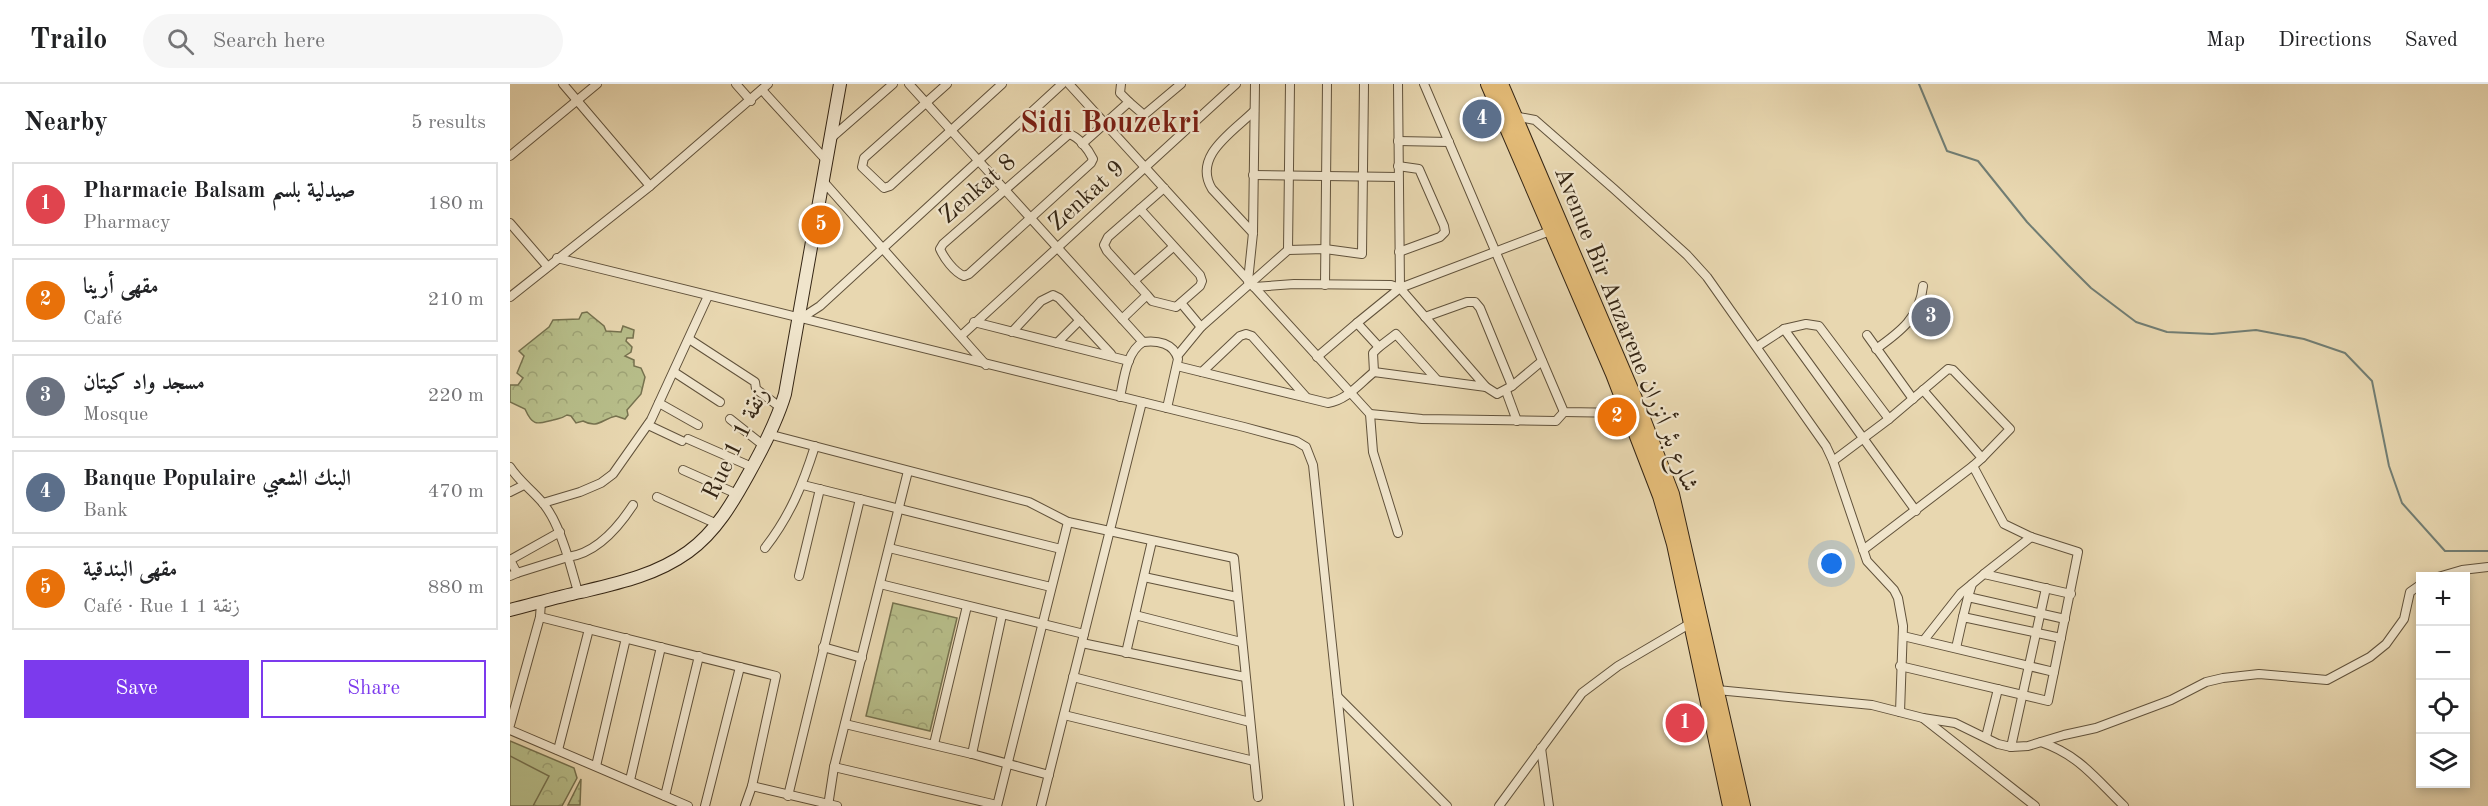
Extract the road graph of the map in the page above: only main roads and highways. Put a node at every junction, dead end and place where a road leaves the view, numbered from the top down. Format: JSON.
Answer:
{"nodes":[{"id":1,"x":1488,"y":84,"type":"edge"},
{"id":2,"x":1501,"y":84,"type":"edge"},
{"id":3,"x":1730,"y":806,"type":"edge"},
{"id":4,"x":1743,"y":806,"type":"edge"}],
"edges":[{"from":1,"to":3,"type":"main road","name":"Avenue Bir Anzarene شارع بئر أنزران"},
{"from":2,"to":4,"type":"main road","name":"Avenue Bir Anzarene شارع بئر أنزران"}]}
